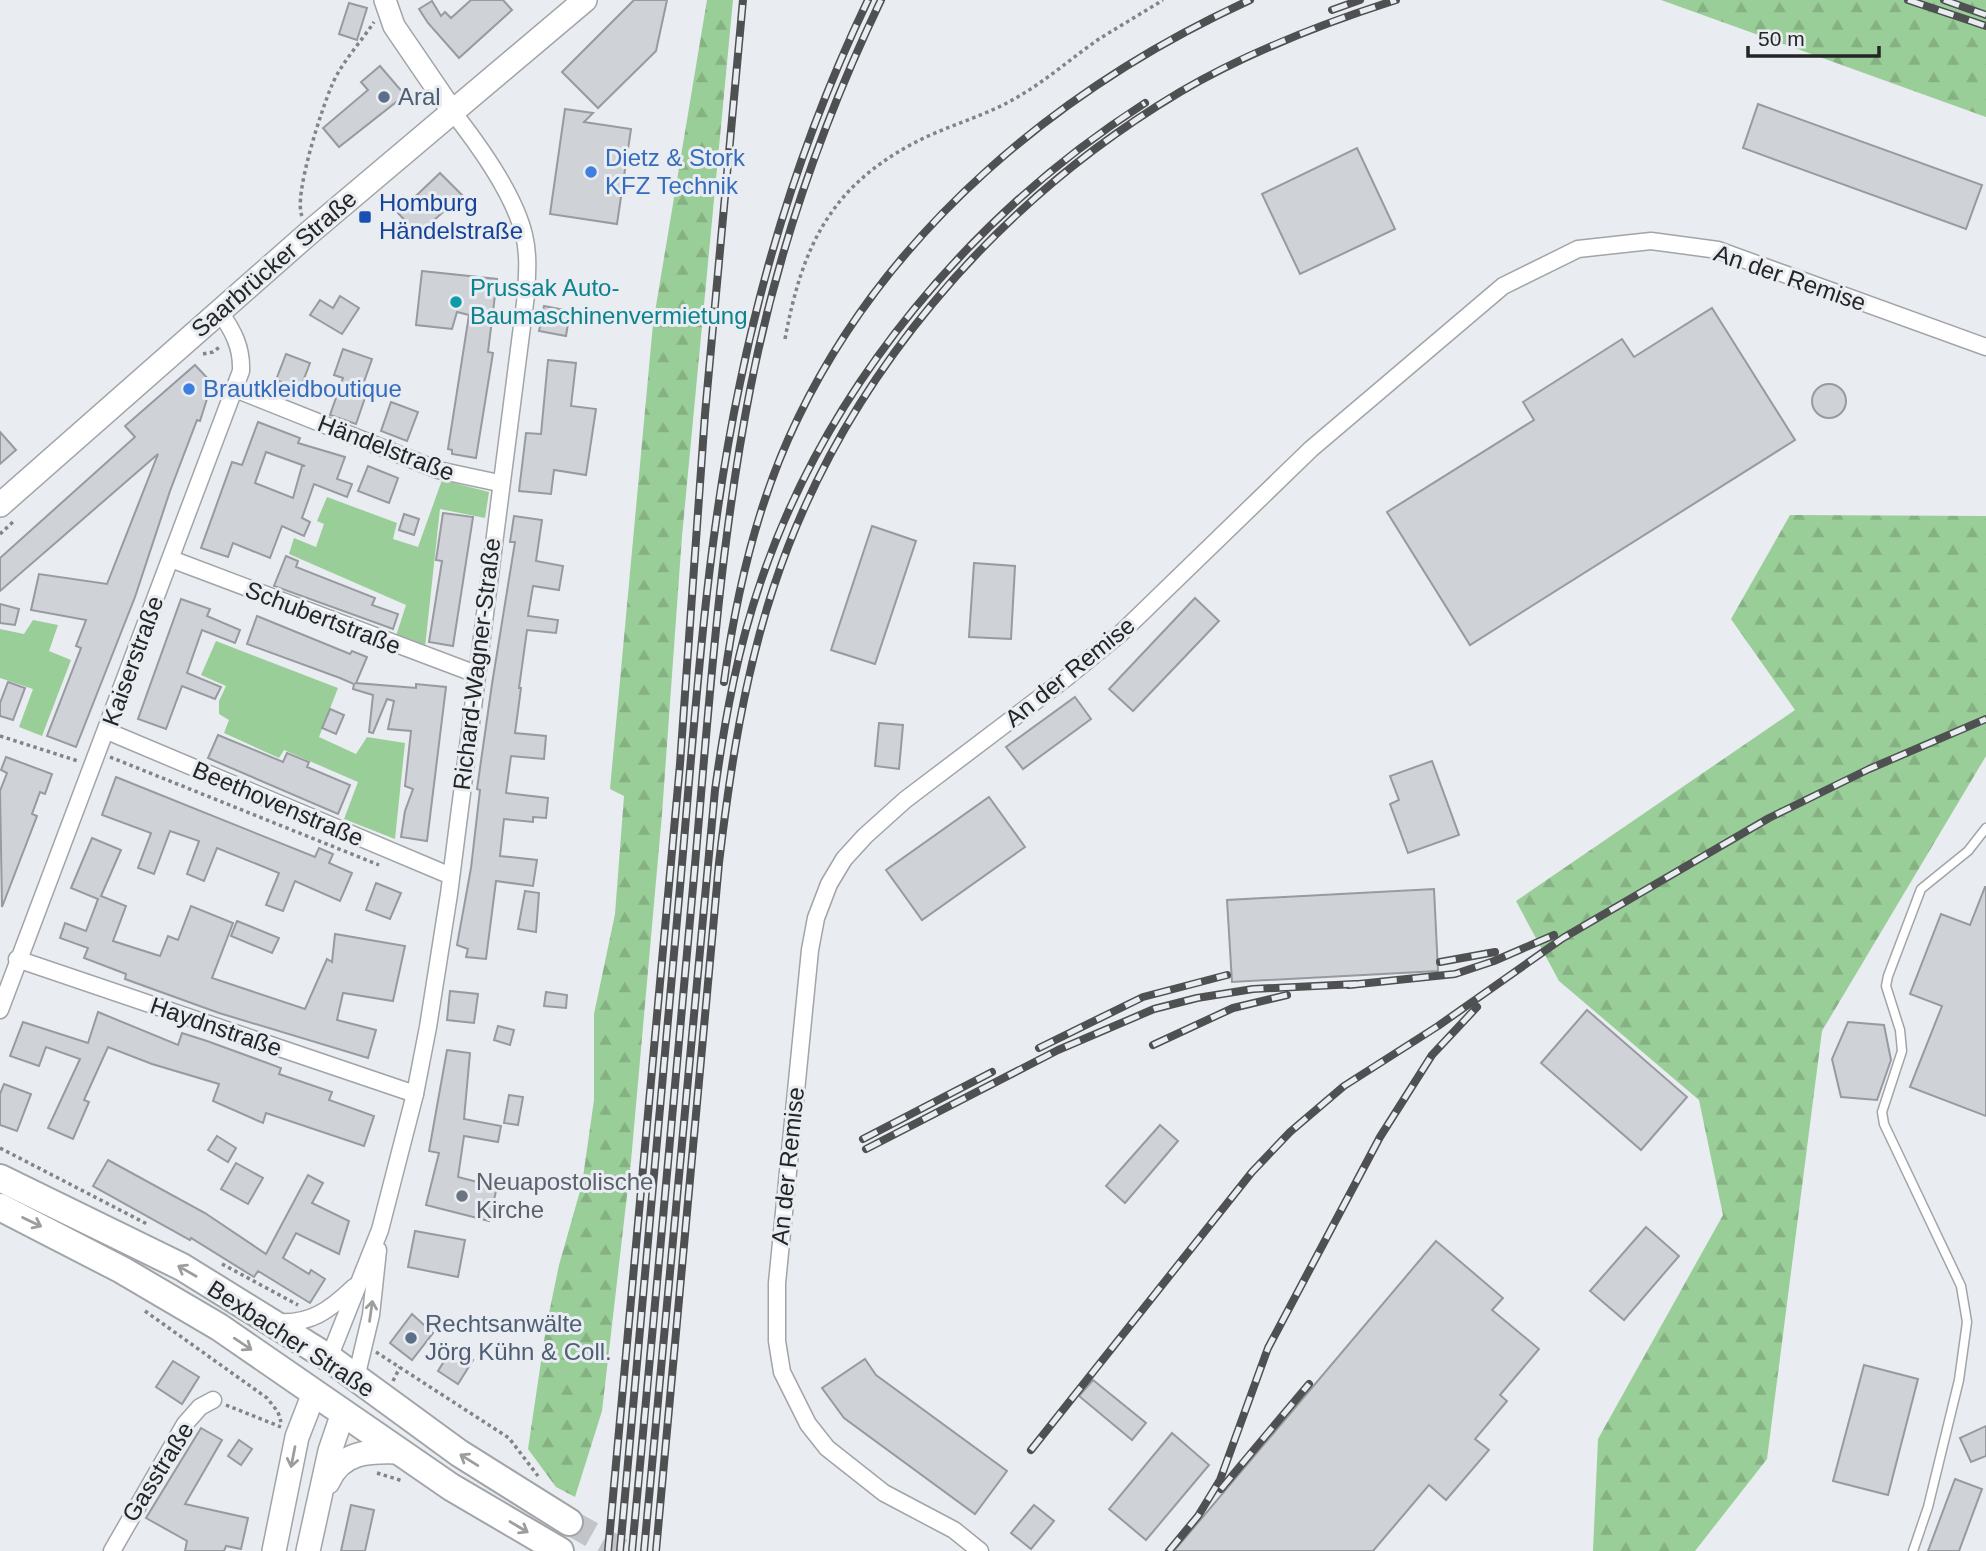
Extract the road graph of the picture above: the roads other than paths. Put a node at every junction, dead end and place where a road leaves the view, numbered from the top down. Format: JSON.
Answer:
{"nodes":[{"id":1,"x":585,"y":0,"type":"edge"},
{"id":2,"x":385,"y":3,"type":"edge"},
{"id":3,"x":452,"y":111,"type":"junction"},
{"id":4,"x":219,"y":312,"type":"junction"},
{"id":5,"x":1986,"y":347,"type":"edge"},
{"id":6,"x":235,"y":389,"type":"junction"},
{"id":7,"x":499,"y":484,"type":"junction"},
{"id":8,"x":0,"y":504,"type":"edge"},
{"id":9,"x":171,"y":559,"type":"junction"},
{"id":10,"x":476,"y":674,"type":"junction"},
{"id":11,"x":107,"y":731,"type":"junction"},
{"id":12,"x":1986,"y":828,"type":"edge"},
{"id":13,"x":451,"y":876,"type":"junction"},
{"id":14,"x":17,"y":959,"type":"junction"},
{"id":15,"x":0,"y":1010,"type":"edge"},
{"id":16,"x":415,"y":1094,"type":"junction"},
{"id":17,"x":0,"y":1178,"type":"edge"},
{"id":18,"x":0,"y":1207,"type":"edge"},
{"id":19,"x":380,"y":1230,"type":"junction"},
{"id":20,"x":358,"y":1283,"type":"junction"},
{"id":21,"x":271,"y":1322,"type":"junction"},
{"id":22,"x":329,"y":1358,"type":"junction"},
{"id":23,"x":356,"y":1378,"type":"junction"},
{"id":24,"x":314,"y":1393,"type":"junction"},
{"id":25,"x":213,"y":1400,"type":"road end"},
{"id":26,"x":343,"y":1413,"type":"junction"},
{"id":27,"x":399,"y":1452,"type":"junction"},
{"id":28,"x":318,"y":1508,"type":"junction"},
{"id":29,"x":569,"y":1522,"type":"tunnel mouth"},
{"id":30,"x":112,"y":1551,"type":"edge"},
{"id":31,"x":274,"y":1551,"type":"edge"},
{"id":32,"x":308,"y":1551,"type":"edge"},
{"id":33,"x":560,"y":1551,"type":"tunnel mouth"},
{"id":34,"x":980,"y":1551,"type":"edge"},
{"id":35,"x":1913,"y":1551,"type":"edge"}],
"edges":[{"from":1,"to":3,"type":"main road","name":"Saarbrücker Straße"},
{"from":2,"to":3,"type":"street"},
{"from":3,"to":4,"type":"main road","name":"Saarbrücker Straße"},
{"from":3,"to":7,"type":"street","name":"Richard-Wagner-Straße"},
{"from":4,"to":6,"type":"street","name":"Kaiserstraße"},
{"from":4,"to":8,"type":"main road","name":"Saarbrücker Straße"},
{"from":5,"to":34,"type":"street","name":"An der Remise"},
{"from":6,"to":7,"type":"street","name":"Händelstraße"},
{"from":6,"to":9,"type":"street","name":"Kaiserstraße"},
{"from":7,"to":10,"type":"street","name":"Richard-Wagner-Straße"},
{"from":9,"to":10,"type":"street","name":"Schubertstraße"},
{"from":9,"to":11,"type":"street","name":"Kaiserstraße"},
{"from":10,"to":13,"type":"street","name":"Richard-Wagner-Straße"},
{"from":11,"to":13,"type":"street","name":"Beethovenstraße"},
{"from":11,"to":14,"type":"street","name":"Kaiserstraße"},
{"from":12,"to":35,"type":"lane"},
{"from":13,"to":16,"type":"street","name":"Richard-Wagner-Straße"},
{"from":14,"to":15,"type":"street","name":"Kaiserstraße"},
{"from":14,"to":16,"type":"street","name":"Haydnstraße"},
{"from":16,"to":19,"type":"street","name":"Richard-Wagner-Straße"},
{"from":21,"to":17,"type":"main road","name":"Bexbacher Straße","one_way":true},
{"from":18,"to":24,"type":"main road","name":"Bexbacher Straße","one_way":true},
{"from":19,"to":20,"type":"street","name":"Richard-Wagner-Straße"},
{"from":23,"to":19,"type":"street","name":"Richard-Wagner-Straße","one_way":true},
{"from":20,"to":21,"type":"street","name":"Richard-Wagner-Straße"},
{"from":20,"to":22,"type":"street","name":"Richard-Wagner-Straße"},
{"from":21,"to":22,"type":"main road","name":"Bexbacher Straße"},
{"from":22,"to":23,"type":"main road","name":"Bexbacher Straße"},
{"from":22,"to":24,"type":"main road"},
{"from":23,"to":26,"type":"main road"},
{"from":29,"to":23,"type":"main road","name":"Bexbacher Straße","one_way":true},
{"from":24,"to":26,"type":"main road","name":"Bexbacher Straße"},
{"from":24,"to":31,"type":"main road","one_way":true},
{"from":25,"to":30,"type":"street","name":"Gasstraße"},
{"from":26,"to":27,"type":"main road","name":"Bexbacher Straße"},
{"from":26,"to":28,"type":"main road"},
{"from":27,"to":28,"type":"main road"},
{"from":27,"to":33,"type":"main road","name":"Bexbacher Straße","one_way":true},
{"from":28,"to":32,"type":"main road"}]}
